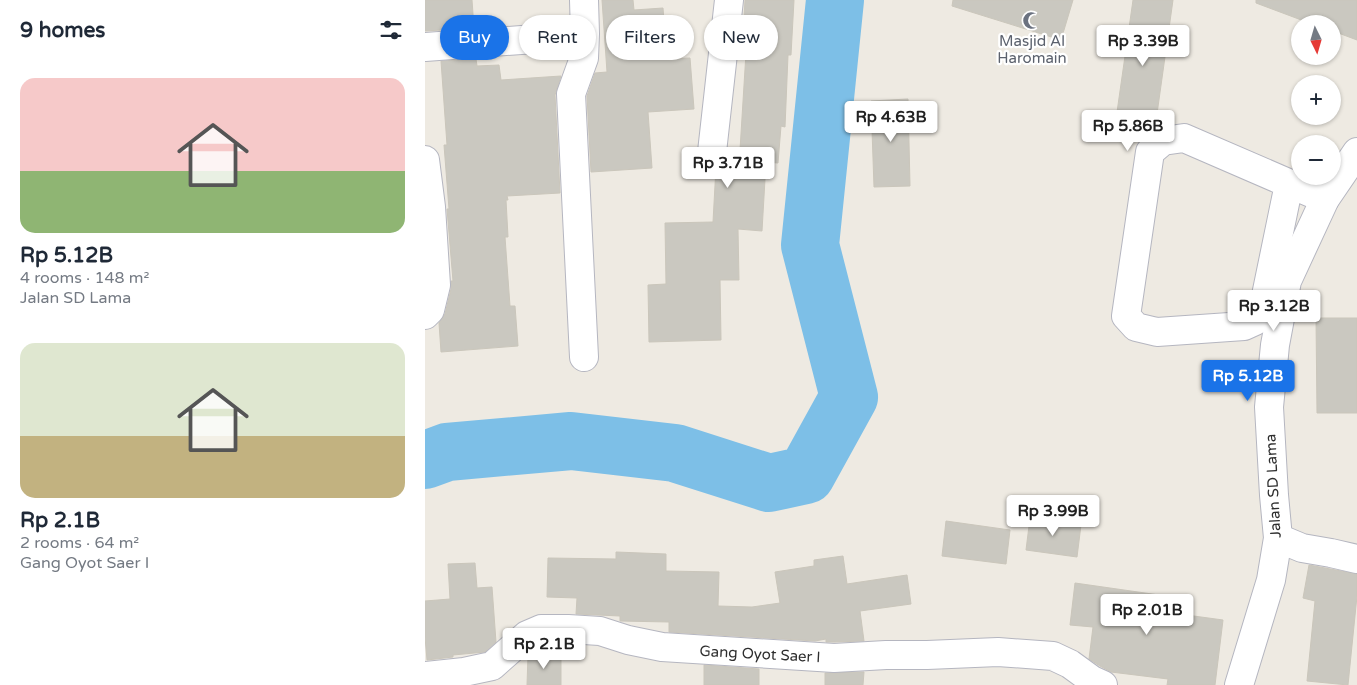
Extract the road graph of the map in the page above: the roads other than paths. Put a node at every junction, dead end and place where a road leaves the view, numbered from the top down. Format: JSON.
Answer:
{"nodes":[{"id":1,"x":584,"y":0,"type":"edge"},
{"id":2,"x":729,"y":0,"type":"edge"},
{"id":3,"x":519,"y":40,"type":"edge"},
{"id":4,"x":425,"y":47,"type":"edge"},
{"id":5,"x":712,"y":152,"type":"dead end"},
{"id":6,"x":1357,"y":152,"type":"edge"},
{"id":7,"x":425,"y":160,"type":"edge"},
{"id":8,"x":1289,"y":184,"type":"junction"},
{"id":9,"x":1325,"y":199,"type":"junction"},
{"id":10,"x":428,"y":207,"type":"edge"},
{"id":11,"x":425,"y":315,"type":"edge"},
{"id":12,"x":584,"y":357,"type":"dead end"},
{"id":13,"x":1278,"y":538,"type":"junction"},
{"id":14,"x":1357,"y":559,"type":"edge"},
{"id":15,"x":425,"y":676,"type":"edge"},
{"id":16,"x":1103,"y":685,"type":"edge"},
{"id":17,"x":1239,"y":685,"type":"edge"}],
"edges":[{"from":1,"to":12,"type":"street"},
{"from":2,"to":5,"type":"street"},
{"from":3,"to":4,"type":"street"},
{"from":6,"to":9,"type":"street","name":"Jalan SD Lama"},
{"from":7,"to":10,"type":"street"},
{"from":8,"to":8,"type":"street"},
{"from":8,"to":9,"type":"street"},
{"from":9,"to":13,"type":"street","name":"Jalan SD Lama"},
{"from":10,"to":11,"type":"street"},
{"from":13,"to":14,"type":"street"},
{"from":13,"to":17,"type":"street","name":"Jalan SD Lama"},
{"from":15,"to":16,"type":"street","name":"Gang Oyot Saer I"}]}
